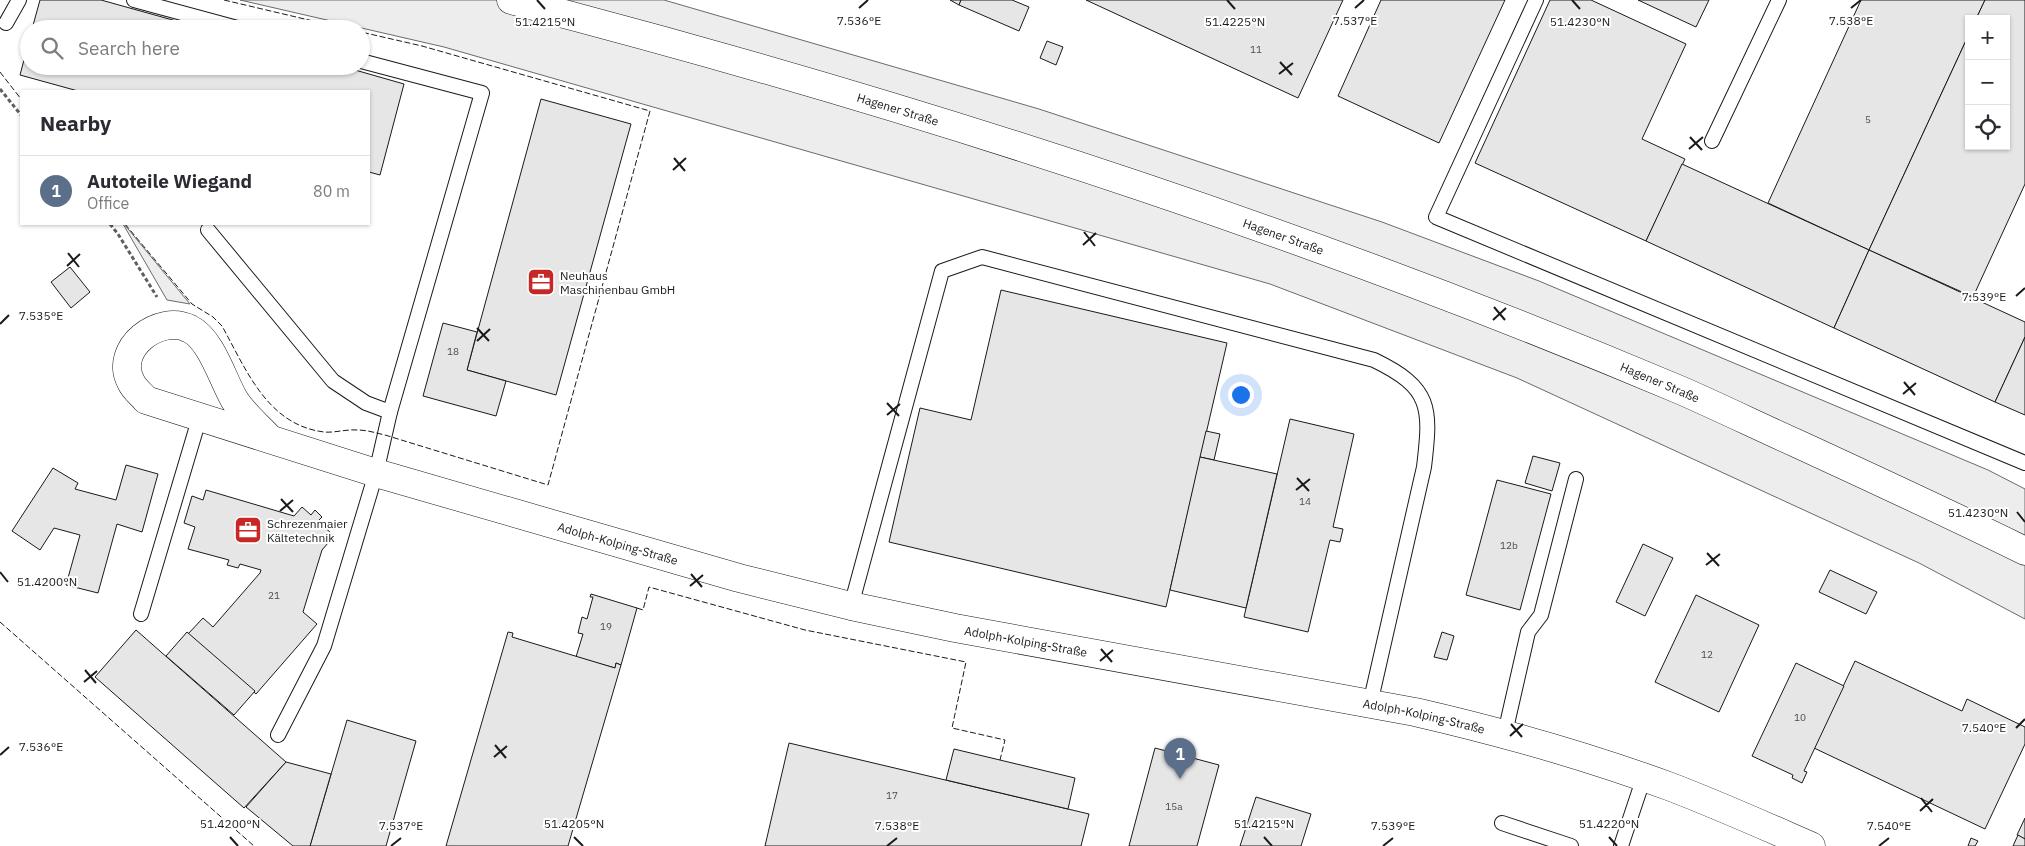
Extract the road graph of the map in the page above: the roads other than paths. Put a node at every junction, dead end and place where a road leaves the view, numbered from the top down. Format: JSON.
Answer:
{"nodes":[{"id":1,"x":19,"y":0,"type":"edge"},
{"id":2,"x":134,"y":0,"type":"edge"},
{"id":3,"x":511,"y":0,"type":"edge"},
{"id":4,"x":1536,"y":0,"type":"edge"},
{"id":5,"x":1779,"y":0,"type":"edge"},
{"id":6,"x":208,"y":20,"type":"edge"},
{"id":7,"x":6,"y":23,"type":"dead end"},
{"id":8,"x":370,"y":63,"type":"edge"},
{"id":9,"x":1712,"y":141,"type":"dead end"},
{"id":10,"x":208,"y":230,"type":"dead end"},
{"id":11,"x":390,"y":412,"type":"junction"},
{"id":12,"x":200,"y":416,"type":"junction"},
{"id":13,"x":270,"y":439,"type":"junction"},
{"id":14,"x":2025,"y":463,"type":"edge"},
{"id":15,"x":376,"y":473,"type":"junction"},
{"id":16,"x":1576,"y":479,"type":"dead end"},
{"id":17,"x":2025,"y":551,"type":"edge"},
{"id":18,"x":851,"y":606,"type":"junction"},
{"id":19,"x":141,"y":614,"type":"dead end"},
{"id":20,"x":1370,"y":704,"type":"junction"},
{"id":21,"x":1504,"y":733,"type":"junction"},
{"id":22,"x":278,"y":735,"type":"dead end"},
{"id":23,"x":1644,"y":777,"type":"junction"},
{"id":24,"x":1502,"y":822,"type":"dead end"},
{"id":25,"x":1571,"y":846,"type":"edge"},
{"id":26,"x":1621,"y":846,"type":"edge"},
{"id":27,"x":1811,"y":846,"type":"edge"}],
"edges":[{"from":1,"to":7,"type":"lane"},
{"from":2,"to":6,"type":"lane"},
{"from":3,"to":17,"type":"street","name":"Hagener Straße"},
{"from":4,"to":14,"type":"lane"},
{"from":5,"to":9,"type":"lane"},
{"from":8,"to":11,"type":"lane"},
{"from":10,"to":11,"type":"lane"},
{"from":11,"to":15,"type":"lane"},
{"from":12,"to":13,"type":"street","name":"Adolph-Kolping-Straße"},
{"from":12,"to":13,"type":"street","name":"Adolph-Kolping-Straße"},
{"from":12,"to":19,"type":"lane"},
{"from":13,"to":15,"type":"street","name":"Adolph-Kolping-Straße"},
{"from":15,"to":18,"type":"street","name":"Adolph-Kolping-Straße"},
{"from":15,"to":22,"type":"lane"},
{"from":16,"to":21,"type":"lane"},
{"from":18,"to":20,"type":"street","name":"Adolph-Kolping-Straße"},
{"from":18,"to":20,"type":"lane"},
{"from":20,"to":21,"type":"street","name":"Adolph-Kolping-Straße"},
{"from":21,"to":23,"type":"street","name":"Adolph-Kolping-Straße"},
{"from":23,"to":26,"type":"lane"},
{"from":23,"to":27,"type":"street","name":"Adolph-Kolping-Straße"},
{"from":24,"to":25,"type":"lane"}]}
